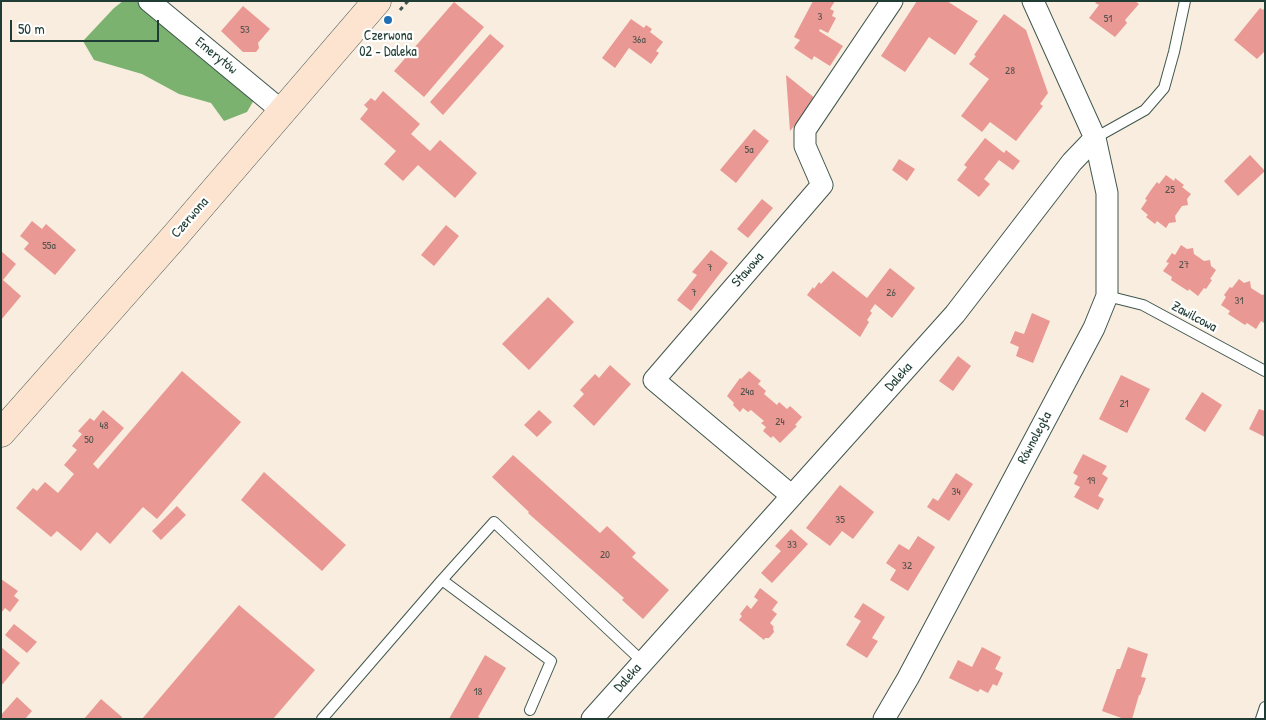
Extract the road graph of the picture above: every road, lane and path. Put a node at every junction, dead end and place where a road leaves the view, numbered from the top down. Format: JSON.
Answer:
{"nodes":[{"id":1,"x":149,"y":1,"type":"edge"},
{"id":2,"x":377,"y":1,"type":"edge"},
{"id":3,"x":892,"y":1,"type":"edge"},
{"id":4,"x":1033,"y":1,"type":"edge"},
{"id":5,"x":1185,"y":1,"type":"edge"},
{"id":6,"x":282,"y":111,"type":"junction"},
{"id":7,"x":1095,"y":138,"type":"junction"},
{"id":8,"x":1108,"y":296,"type":"junction"},
{"id":9,"x":1265,"y":371,"type":"edge"},
{"id":10,"x":1,"y":433,"type":"edge"},
{"id":11,"x":792,"y":496,"type":"junction"},
{"id":12,"x":442,"y":580,"type":"junction"},
{"id":13,"x":643,"y":662,"type":"junction"},
{"id":14,"x":1265,"y":707,"type":"edge"},
{"id":15,"x":530,"y":710,"type":"dead end"},
{"id":16,"x":322,"y":719,"type":"edge"},
{"id":17,"x":592,"y":719,"type":"edge"},
{"id":18,"x":884,"y":719,"type":"edge"},
{"id":19,"x":1261,"y":719,"type":"edge"}],
"edges":[{"from":1,"to":6,"type":"street","name":"Emerytów"},
{"from":2,"to":6,"type":"main road","name":"Czerwona"},
{"from":3,"to":11,"type":"street","name":"Stawowa"},
{"from":4,"to":7,"type":"street"},
{"from":5,"to":7,"type":"lane"},
{"from":6,"to":10,"type":"main road","name":"Czerwona"},
{"from":7,"to":8,"type":"street","name":"Równoległa"},
{"from":7,"to":11,"type":"street","name":"Daleka"},
{"from":8,"to":9,"type":"lane","name":"Zawilcowa"},
{"from":8,"to":18,"type":"street","name":"Równoległa"},
{"from":11,"to":13,"type":"street","name":"Daleka"},
{"from":12,"to":13,"type":"lane"},
{"from":12,"to":15,"type":"lane"},
{"from":12,"to":16,"type":"lane"},
{"from":13,"to":17,"type":"street","name":"Daleka"},
{"from":14,"to":19,"type":"lane"}]}
